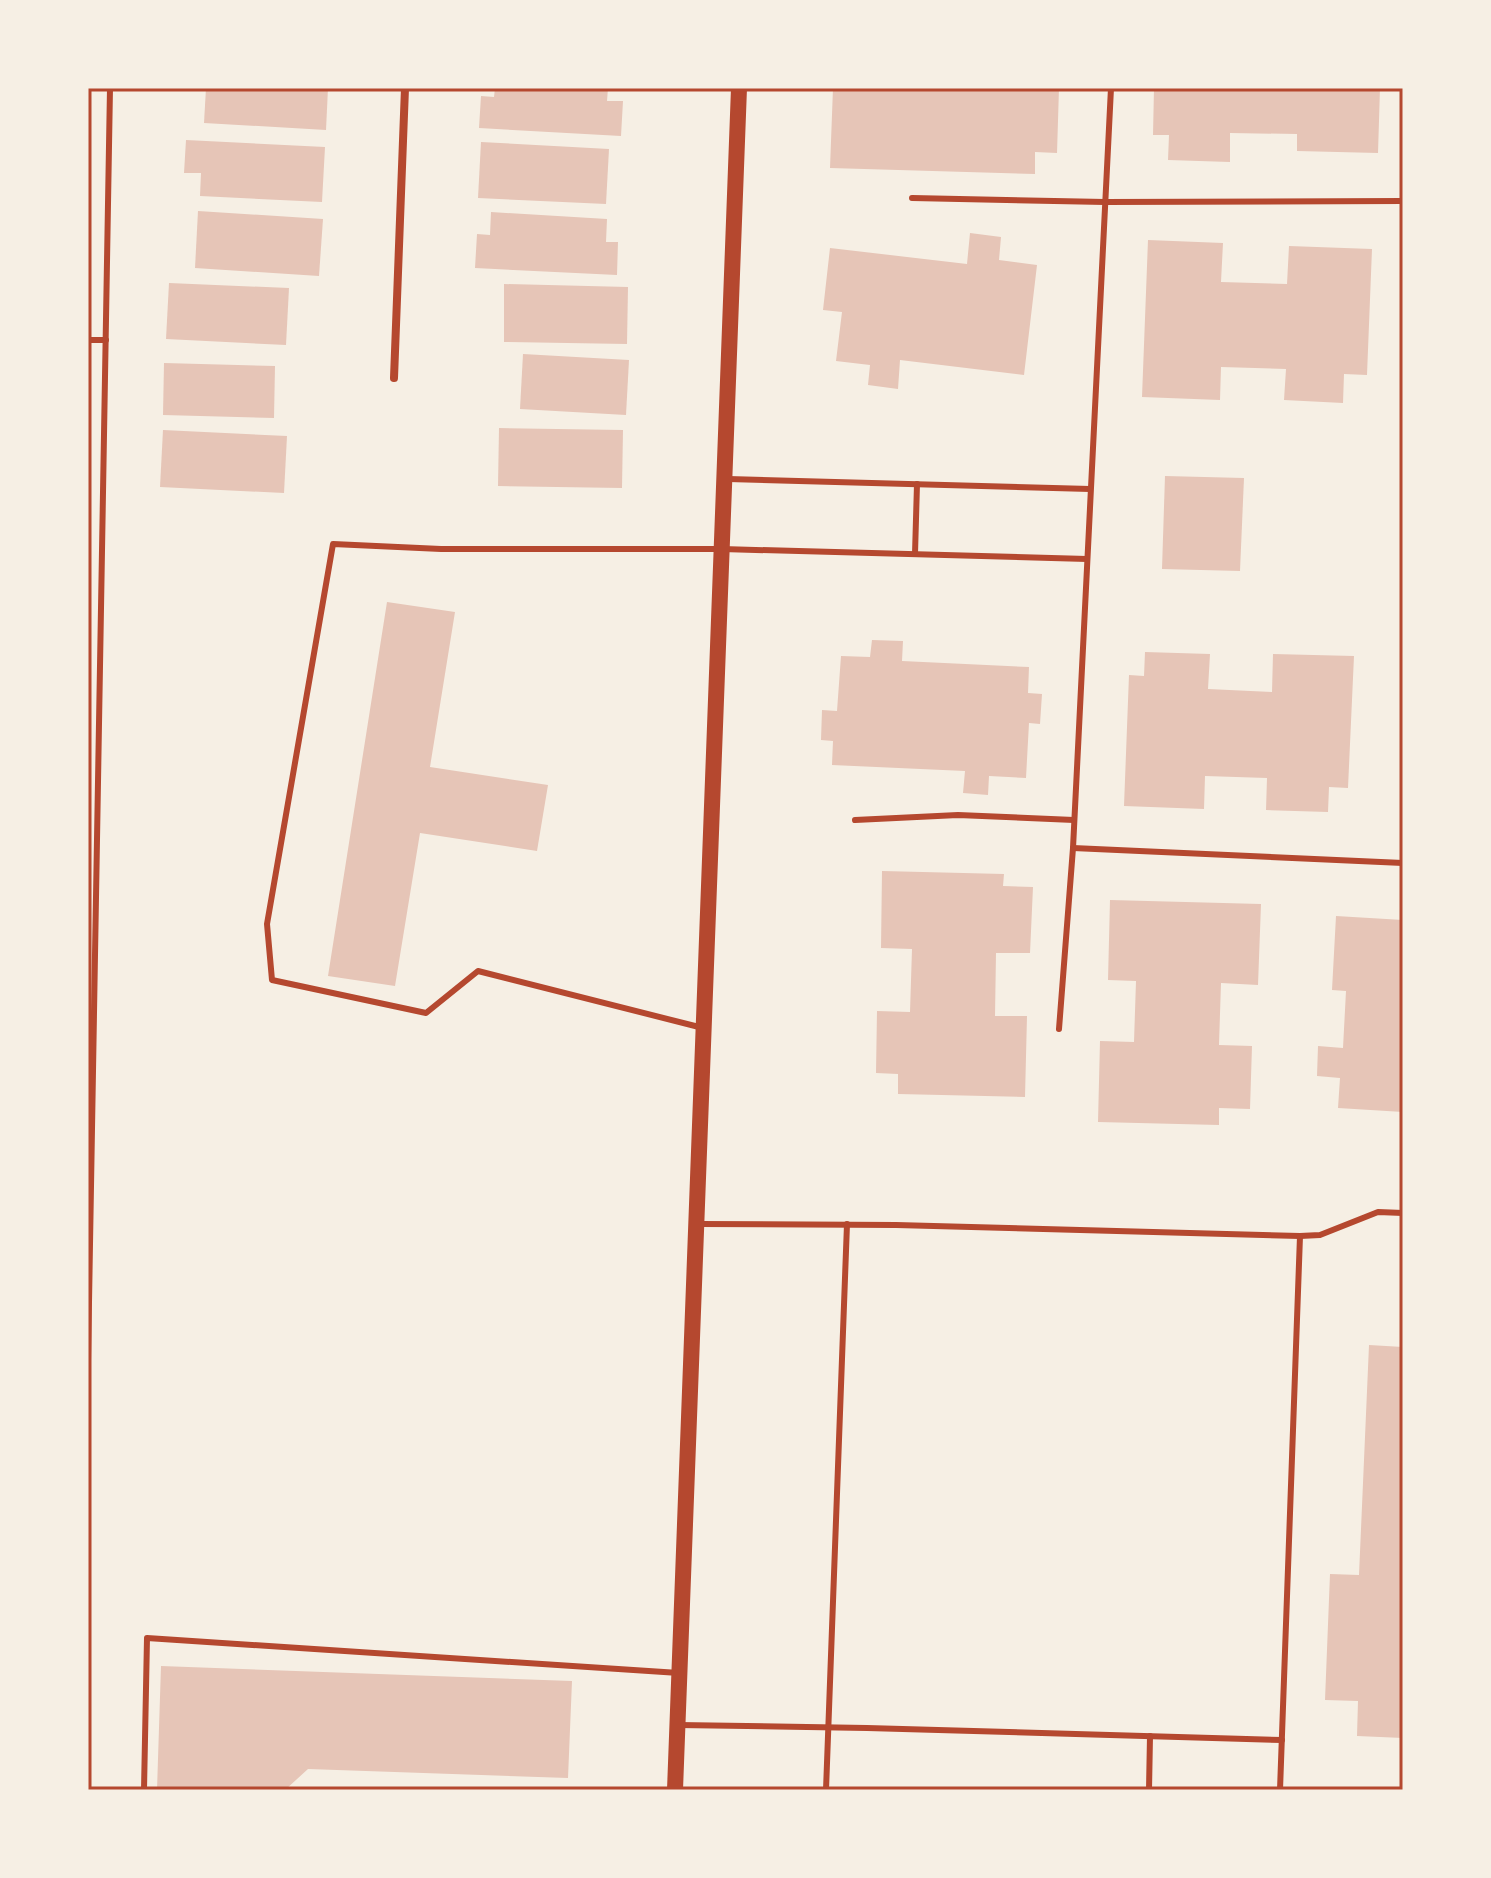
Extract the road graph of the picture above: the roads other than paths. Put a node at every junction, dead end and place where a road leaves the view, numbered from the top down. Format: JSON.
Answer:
{"nodes":[{"id":1,"x":110,"y":88,"type":"edge"},
{"id":2,"x":405,"y":88,"type":"edge"},
{"id":3,"x":739,"y":88,"type":"edge"},
{"id":4,"x":1111,"y":88,"type":"edge"},
{"id":5,"x":912,"y":198,"type":"dead end"},
{"id":6,"x":1403,"y":201,"type":"edge"},
{"id":7,"x":1105,"y":202,"type":"junction"},
{"id":8,"x":88,"y":340,"type":"edge"},
{"id":9,"x":106,"y":340,"type":"junction"},
{"id":10,"x":394,"y":378,"type":"dead end"},
{"id":11,"x":724,"y":478,"type":"junction"},
{"id":12,"x":917,"y":484,"type":"junction"},
{"id":13,"x":1090,"y":489,"type":"junction"},
{"id":14,"x":722,"y":549,"type":"junction"},
{"id":15,"x":915,"y":554,"type":"junction"},
{"id":16,"x":1087,"y":559,"type":"junction"},
{"id":17,"x":855,"y":820,"type":"dead end"},
{"id":18,"x":1074,"y":820,"type":"junction"},
{"id":19,"x":1073,"y":848,"type":"junction"},
{"id":20,"x":1403,"y":863,"type":"edge"},
{"id":21,"x":704,"y":1028,"type":"junction"},
{"id":22,"x":1059,"y":1029,"type":"dead end"},
{"id":23,"x":1403,"y":1213,"type":"edge"},
{"id":24,"x":696,"y":1224,"type":"junction"},
{"id":25,"x":847,"y":1224,"type":"junction"},
{"id":26,"x":1300,"y":1236,"type":"junction"},
{"id":27,"x":88,"y":1360,"type":"edge"},
{"id":28,"x":679,"y":1673,"type":"junction"},
{"id":29,"x":678,"y":1725,"type":"junction"},
{"id":30,"x":828,"y":1727,"type":"junction"},
{"id":31,"x":1150,"y":1736,"type":"junction"},
{"id":32,"x":1282,"y":1740,"type":"junction"},
{"id":33,"x":144,"y":1790,"type":"edge"},
{"id":34,"x":675,"y":1790,"type":"edge"},
{"id":35,"x":826,"y":1790,"type":"edge"},
{"id":36,"x":1149,"y":1790,"type":"edge"},
{"id":37,"x":1280,"y":1790,"type":"edge"}],
"edges":[{"from":1,"to":9,"type":"lane"},
{"from":2,"to":10,"type":"street"},
{"from":3,"to":11,"type":"main road"},
{"from":4,"to":7,"type":"lane"},
{"from":5,"to":7,"type":"lane"},
{"from":6,"to":7,"type":"lane"},
{"from":7,"to":13,"type":"lane"},
{"from":8,"to":9,"type":"lane"},
{"from":9,"to":27,"type":"lane"},
{"from":11,"to":12,"type":"lane"},
{"from":11,"to":14,"type":"main road"},
{"from":12,"to":13,"type":"lane"},
{"from":12,"to":15,"type":"lane"},
{"from":13,"to":16,"type":"lane"},
{"from":14,"to":15,"type":"lane"},
{"from":14,"to":21,"type":"main road"},
{"from":14,"to":21,"type":"lane"},
{"from":15,"to":16,"type":"lane"},
{"from":16,"to":18,"type":"lane"},
{"from":17,"to":18,"type":"lane"},
{"from":18,"to":19,"type":"lane"},
{"from":19,"to":20,"type":"lane"},
{"from":19,"to":22,"type":"lane"},
{"from":21,"to":24,"type":"main road"},
{"from":23,"to":26,"type":"lane"},
{"from":24,"to":25,"type":"lane"},
{"from":24,"to":28,"type":"main road"},
{"from":25,"to":26,"type":"lane"},
{"from":25,"to":30,"type":"lane"},
{"from":26,"to":32,"type":"lane"},
{"from":28,"to":29,"type":"main road"},
{"from":28,"to":33,"type":"lane"},
{"from":29,"to":30,"type":"lane"},
{"from":29,"to":34,"type":"main road"},
{"from":30,"to":31,"type":"lane"},
{"from":30,"to":35,"type":"lane"},
{"from":31,"to":32,"type":"lane"},
{"from":31,"to":36,"type":"lane"},
{"from":32,"to":37,"type":"lane"}]}
